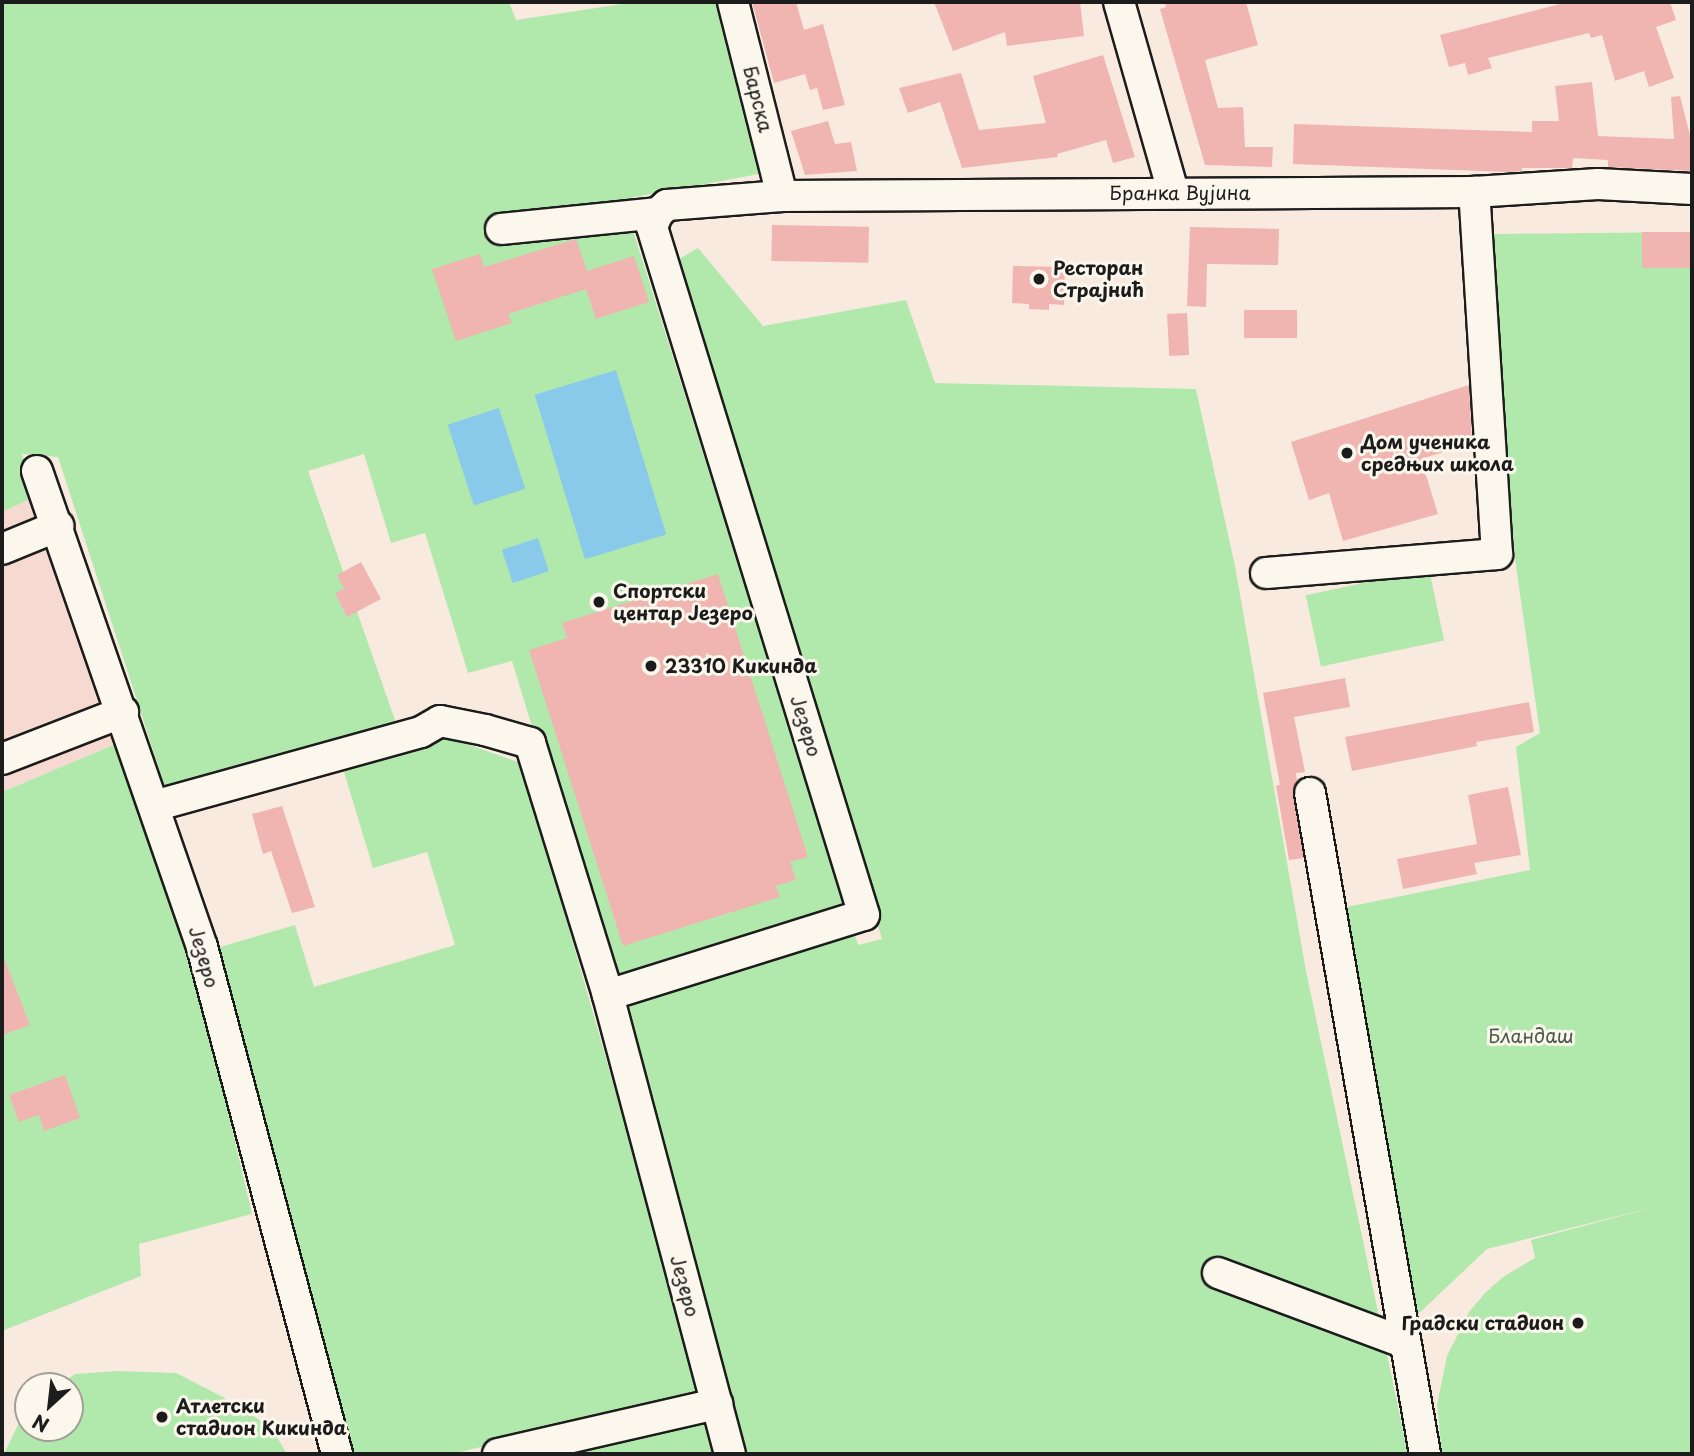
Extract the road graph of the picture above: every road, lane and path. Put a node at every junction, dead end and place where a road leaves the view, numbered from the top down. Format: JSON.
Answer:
{"nodes":[{"id":1,"x":733,"y":2,"type":"edge"},
{"id":2,"x":1118,"y":2,"type":"edge"},
{"id":3,"x":1692,"y":189,"type":"edge"},
{"id":4,"x":1173,"y":192,"type":"junction"},
{"id":5,"x":1474,"y":192,"type":"junction"},
{"id":6,"x":782,"y":196,"type":"junction"},
{"id":7,"x":663,"y":209,"type":"junction"},
{"id":8,"x":501,"y":229,"type":"dead end"},
{"id":9,"x":37,"y":471,"type":"dead end"},
{"id":10,"x":58,"y":526,"type":"junction"},
{"id":11,"x":2,"y":549,"type":"edge"},
{"id":12,"x":1265,"y":573,"type":"dead end"},
{"id":13,"x":123,"y":712,"type":"junction"},
{"id":14,"x":2,"y":759,"type":"edge"},
{"id":15,"x":1310,"y":793,"type":"dead end"},
{"id":16,"x":154,"y":806,"type":"junction"},
{"id":17,"x":608,"y":995,"type":"junction"},
{"id":18,"x":1218,"y":1273,"type":"dead end"},
{"id":19,"x":1405,"y":1343,"type":"junction"},
{"id":20,"x":717,"y":1404,"type":"junction"},
{"id":21,"x":337,"y":1454,"type":"edge"},
{"id":22,"x":498,"y":1454,"type":"edge"},
{"id":23,"x":730,"y":1454,"type":"edge"},
{"id":24,"x":1425,"y":1454,"type":"edge"}],
"edges":[{"from":1,"to":6,"type":"street","name":"Барска"},
{"from":2,"to":4,"type":"street"},
{"from":3,"to":5,"type":"street","name":"Бранка Вујина"},
{"from":4,"to":5,"type":"street","name":"Бранка Вујина"},
{"from":4,"to":6,"type":"street","name":"Бранка Вујина"},
{"from":5,"to":12,"type":"street"},
{"from":6,"to":7,"type":"street","name":"Бранка Вујина"},
{"from":7,"to":8,"type":"street","name":"Бранка Вујина"},
{"from":7,"to":17,"type":"street","name":"Језеро"},
{"from":9,"to":10,"type":"street","name":"Језеро"},
{"from":10,"to":11,"type":"street"},
{"from":10,"to":13,"type":"street","name":"Језеро"},
{"from":13,"to":14,"type":"street"},
{"from":13,"to":16,"type":"street","name":"Језеро"},
{"from":15,"to":19,"type":"street"},
{"from":16,"to":17,"type":"street","name":"Језеро"},
{"from":16,"to":21,"type":"street","name":"Језеро"},
{"from":17,"to":20,"type":"street","name":"Језеро"},
{"from":18,"to":19,"type":"street"},
{"from":19,"to":24,"type":"street"},
{"from":20,"to":22,"type":"street"},
{"from":20,"to":23,"type":"street","name":"Језеро"}]}
